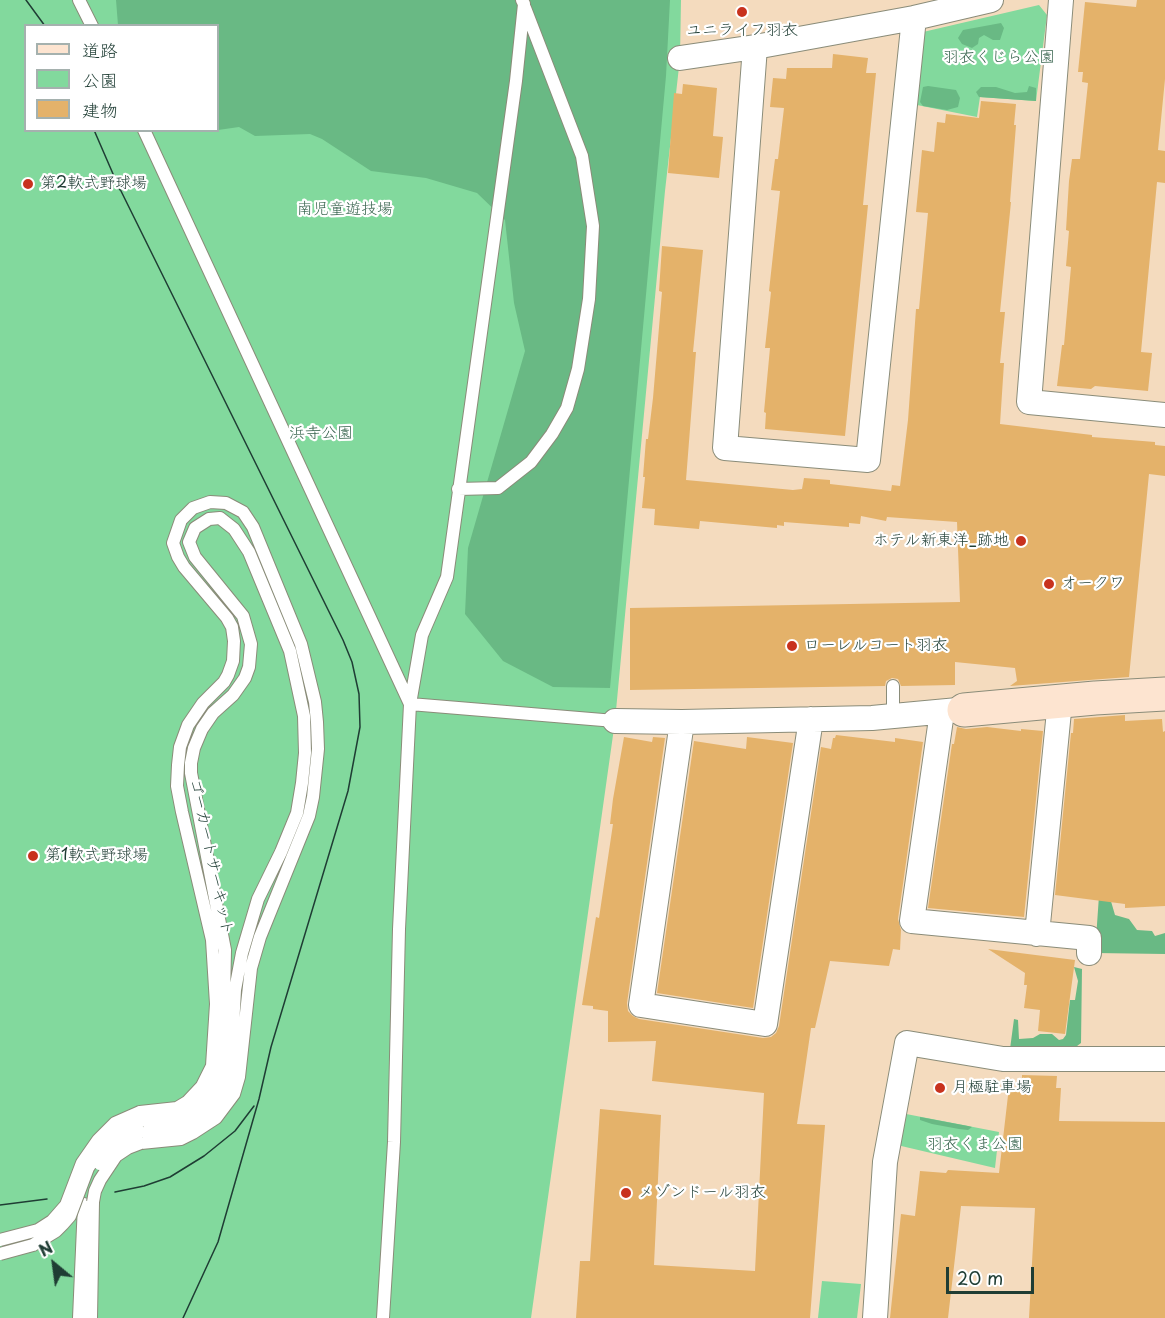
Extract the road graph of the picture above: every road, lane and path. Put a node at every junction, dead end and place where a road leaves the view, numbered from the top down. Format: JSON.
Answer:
{"nodes":[{"id":1,"x":79,"y":0,"type":"edge"},
{"id":2,"x":991,"y":0,"type":"edge"},
{"id":3,"x":1061,"y":0,"type":"edge"},
{"id":4,"x":523,"y":2,"type":"edge"},
{"id":5,"x":914,"y":18,"type":"junction"},
{"id":6,"x":91,"y":24,"type":"edge"},
{"id":7,"x":755,"y":47,"type":"junction"},
{"id":8,"x":680,"y":58,"type":"dead end"},
{"id":9,"x":145,"y":132,"type":"edge"},
{"id":10,"x":1165,"y":415,"type":"edge"},
{"id":11,"x":458,"y":489,"type":"junction"},
{"id":12,"x":893,"y":686,"type":"dead end"},
{"id":13,"x":1165,"y":694,"type":"edge"},
{"id":14,"x":1060,"y":701,"type":"junction"},
{"id":15,"x":410,"y":704,"type":"junction"},
{"id":16,"x":953,"y":711,"type":"junction"},
{"id":17,"x":893,"y":717,"type":"junction"},
{"id":18,"x":811,"y":719,"type":"junction"},
{"id":19,"x":615,"y":721,"type":"joint"},
{"id":20,"x":682,"y":722,"type":"junction"},
{"id":21,"x":1037,"y":934,"type":"junction"},
{"id":22,"x":1089,"y":953,"type":"dead end"},
{"id":23,"x":1165,"y":1059,"type":"edge"},
{"id":24,"x":141,"y":1127,"type":"junction"},
{"id":25,"x":0,"y":1240,"type":"edge"},
{"id":26,"x":0,"y":1254,"type":"edge"},
{"id":27,"x":85,"y":1304,"type":"junction"},
{"id":28,"x":79,"y":1318,"type":"edge"},
{"id":29,"x":92,"y":1318,"type":"edge"},
{"id":30,"x":383,"y":1318,"type":"edge"},
{"id":31,"x":875,"y":1318,"type":"edge"}],
"edges":[{"from":1,"to":6,"type":"lane"},
{"from":2,"to":5,"type":"street"},
{"from":3,"to":10,"type":"street"},
{"from":4,"to":11,"type":"lane"},
{"from":4,"to":11,"type":"lane"},
{"from":5,"to":7,"type":"street"},
{"from":5,"to":7,"type":"street"},
{"from":7,"to":8,"type":"street"},
{"from":9,"to":15,"type":"lane"},
{"from":11,"to":15,"type":"lane"},
{"from":12,"to":17,"type":"lane"},
{"from":13,"to":14,"type":"street"},
{"from":14,"to":16,"type":"street"},
{"from":14,"to":21,"type":"street"},
{"from":15,"to":19,"type":"lane"},
{"from":15,"to":30,"type":"lane"},
{"from":16,"to":17,"type":"street"},
{"from":16,"to":21,"type":"street"},
{"from":17,"to":18,"type":"street"},
{"from":18,"to":20,"type":"street"},
{"from":18,"to":20,"type":"street"},
{"from":19,"to":20,"type":"street"},
{"from":21,"to":22,"type":"street"},
{"from":23,"to":31,"type":"street"},
{"from":24,"to":24,"type":"lane","name":"ゴーカートサーキット"},
{"from":24,"to":24,"type":"lane","name":"ゴーカートサーキット"},
{"from":24,"to":25,"type":"lane","name":"ゴーカートサーキット","bridge":true},
{"from":24,"to":26,"type":"lane","name":"ゴーカートサーキット","bridge":true},
{"from":24,"to":27,"type":"lane","name":"ゴーカートサーキット","bridge":true},
{"from":27,"to":28,"type":"lane","name":"ゴーカートサーキット"},
{"from":27,"to":29,"type":"lane","name":"ゴーカートサーキット"}]}
